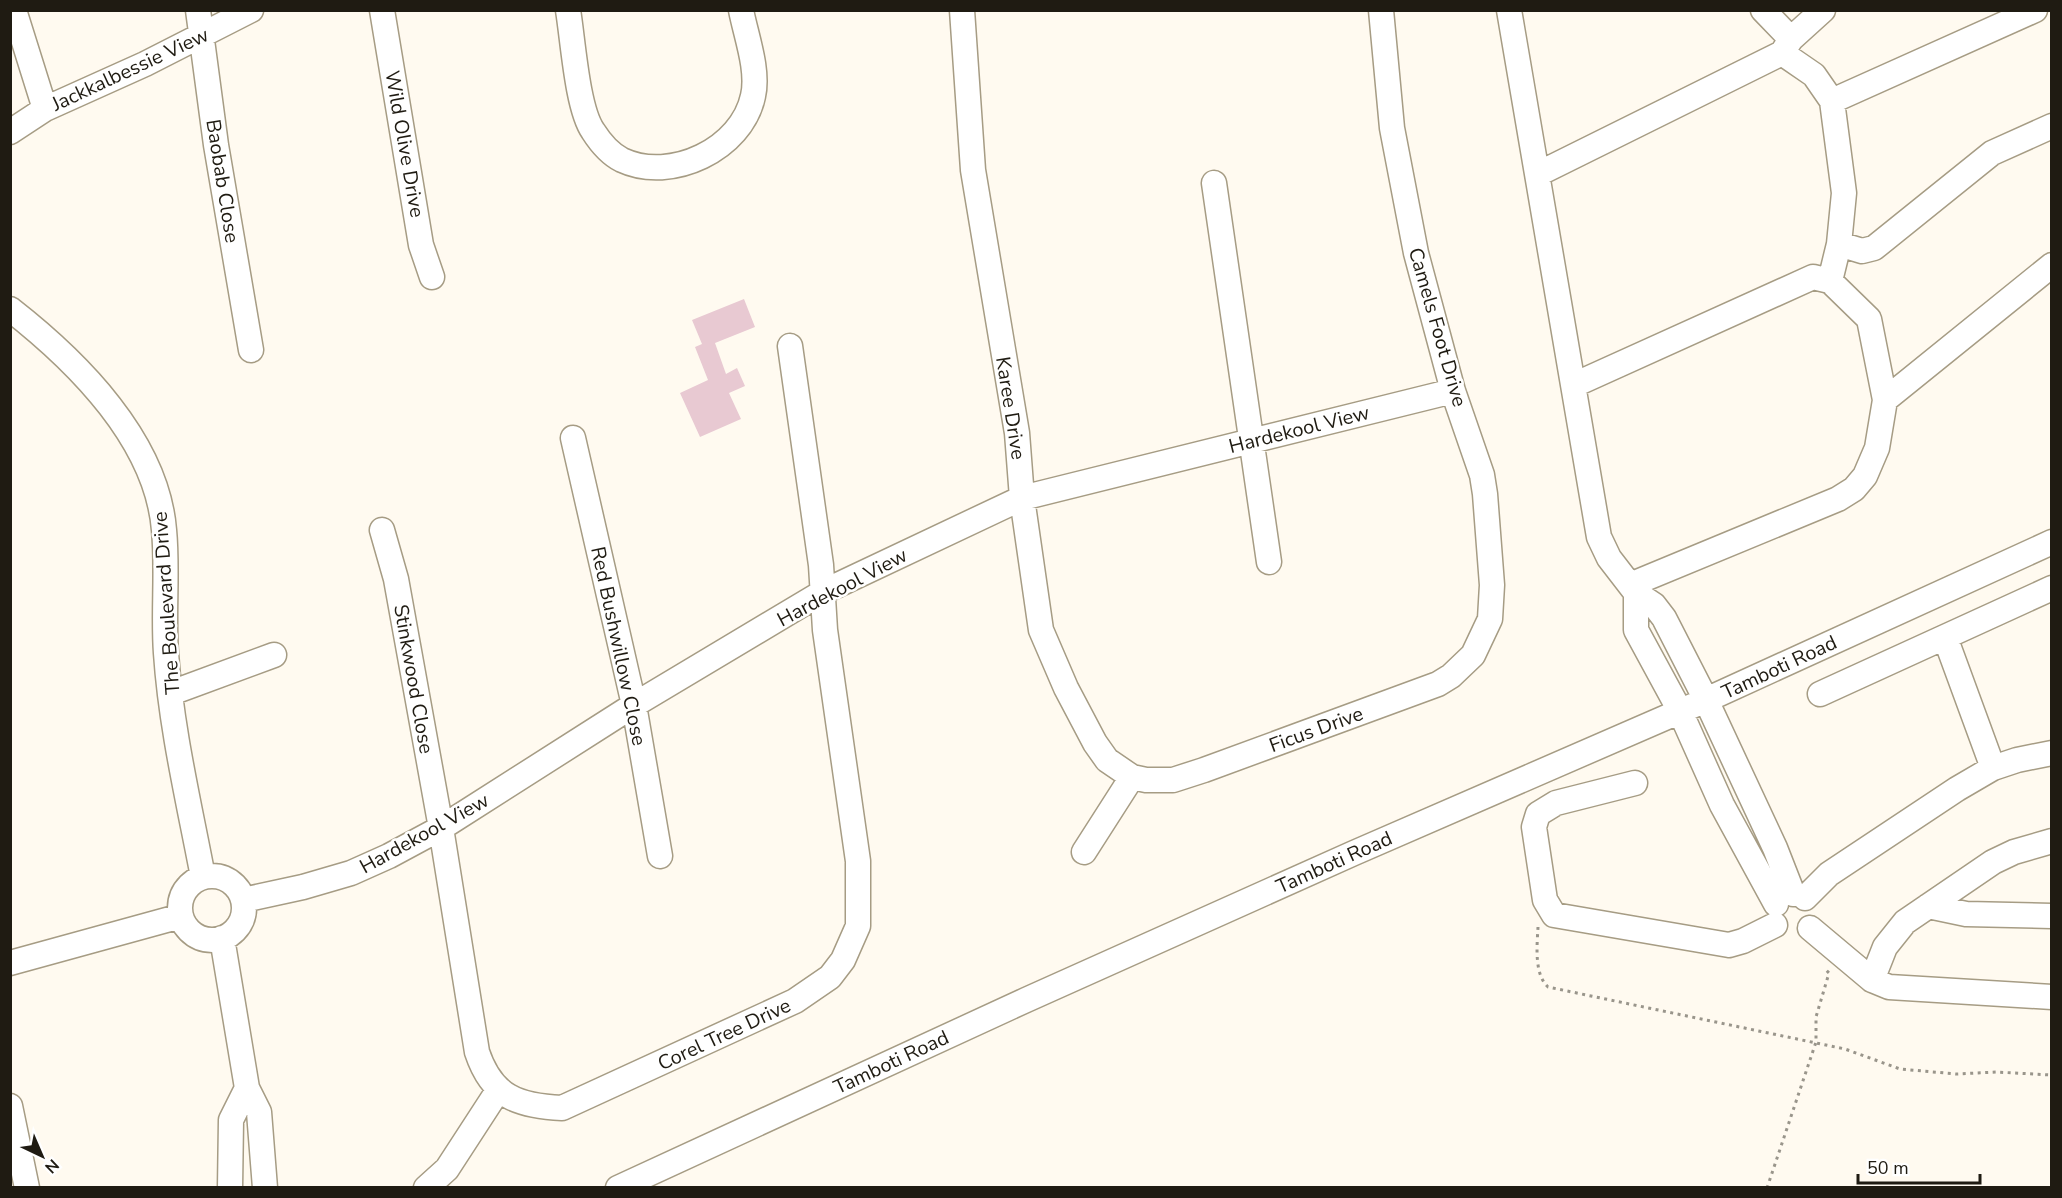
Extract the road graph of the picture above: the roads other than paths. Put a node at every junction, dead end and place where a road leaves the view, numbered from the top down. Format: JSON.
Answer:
{"nodes":[{"id":1,"x":14,"y":10,"type":"edge"},
{"id":2,"x":198,"y":10,"type":"edge"},
{"id":3,"x":251,"y":10,"type":"edge"},
{"id":4,"x":382,"y":10,"type":"edge"},
{"id":5,"x":568,"y":10,"type":"edge"},
{"id":6,"x":741,"y":10,"type":"edge"},
{"id":7,"x":962,"y":10,"type":"edge"},
{"id":8,"x":1381,"y":10,"type":"edge"},
{"id":9,"x":1509,"y":10,"type":"edge"},
{"id":10,"x":1763,"y":10,"type":"edge"},
{"id":11,"x":1823,"y":10,"type":"edge"},
{"id":12,"x":2035,"y":10,"type":"edge"},
{"id":13,"x":202,"y":35,"type":"junction"},
{"id":14,"x":1786,"y":46,"type":"junction"},
{"id":15,"x":1832,"y":101,"type":"junction"},
{"id":16,"x":45,"y":109,"type":"junction"},
{"id":17,"x":2052,"y":126,"type":"edge"},
{"id":18,"x":10,"y":132,"type":"edge"},
{"id":19,"x":1538,"y":174,"type":"junction"},
{"id":20,"x":1214,"y":183,"type":"dead end"},
{"id":21,"x":1839,"y":244,"type":"junction"},
{"id":22,"x":2052,"y":265,"type":"edge"},
{"id":23,"x":432,"y":277,"type":"dead end"},
{"id":24,"x":1830,"y":281,"type":"junction"},
{"id":25,"x":10,"y":309,"type":"edge"},
{"id":26,"x":790,"y":346,"type":"dead end"},
{"id":27,"x":251,"y":350,"type":"dead end"},
{"id":28,"x":1574,"y":385,"type":"junction"},
{"id":29,"x":1453,"y":391,"type":"junction"},
{"id":30,"x":1885,"y":400,"type":"junction"},
{"id":31,"x":573,"y":438,"type":"dead end"},
{"id":32,"x":1253,"y":441,"type":"junction"},
{"id":33,"x":1022,"y":498,"type":"junction"},
{"id":34,"x":382,"y":530,"type":"dead end"},
{"id":35,"x":2052,"y":542,"type":"edge"},
{"id":36,"x":1269,"y":562,"type":"dead end"},
{"id":37,"x":2052,"y":588,"type":"edge"},
{"id":38,"x":1633,"y":589,"type":"junction"},
{"id":39,"x":823,"y":592,"type":"junction"},
{"id":40,"x":1944,"y":637,"type":"junction"},
{"id":41,"x":1482,"y":641,"type":"joint"},
{"id":42,"x":274,"y":655,"type":"dead end"},
{"id":43,"x":171,"y":693,"type":"junction"},
{"id":44,"x":1820,"y":694,"type":"dead end"},
{"id":45,"x":1706,"y":700,"type":"junction"},
{"id":46,"x":634,"y":705,"type":"junction"},
{"id":47,"x":1680,"y":711,"type":"junction"},
{"id":48,"x":2052,"y":753,"type":"edge"},
{"id":49,"x":1993,"y":768,"type":"junction"},
{"id":50,"x":1132,"y":777,"type":"junction"},
{"id":51,"x":1635,"y":783,"type":"dead end"},
{"id":52,"x":441,"y":828,"type":"junction"},
{"id":53,"x":2052,"y":841,"type":"edge"},
{"id":54,"x":1084,"y":852,"type":"dead end"},
{"id":55,"x":660,"y":856,"type":"dead end"},
{"id":56,"x":203,"y":877,"type":"junction"},
{"id":57,"x":243,"y":900,"type":"junction"},
{"id":58,"x":1787,"y":905,"type":"junction"},
{"id":59,"x":1929,"y":906,"type":"junction"},
{"id":60,"x":181,"y":916,"type":"junction"},
{"id":61,"x":2052,"y":916,"type":"edge"},
{"id":62,"x":1810,"y":928,"type":"junction"},
{"id":63,"x":222,"y":938,"type":"junction"},
{"id":64,"x":10,"y":963,"type":"edge"},
{"id":65,"x":1872,"y":980,"type":"junction"},
{"id":66,"x":2052,"y":997,"type":"edge"},
{"id":67,"x":247,"y":1088,"type":"junction"},
{"id":68,"x":499,"y":1089,"type":"junction"},
{"id":69,"x":10,"y":1106,"type":"edge"},
{"id":70,"x":27,"y":1188,"type":"edge"},
{"id":71,"x":230,"y":1188,"type":"edge"},
{"id":72,"x":265,"y":1188,"type":"edge"},
{"id":73,"x":426,"y":1188,"type":"edge"},
{"id":74,"x":618,"y":1188,"type":"edge"}],
"edges":[{"from":1,"to":16,"type":"street"},
{"from":2,"to":13,"type":"street","name":"Baobab Close"},
{"from":3,"to":13,"type":"street","name":"Jackkalbessie View"},
{"from":4,"to":23,"type":"street","name":"Wild Olive Drive"},
{"from":5,"to":6,"type":"street"},
{"from":7,"to":33,"type":"street","name":"Karee Drive"},
{"from":8,"to":29,"type":"street","name":"Camels Foot Drive"},
{"from":9,"to":19,"type":"street"},
{"from":10,"to":14,"type":"street"},
{"from":11,"to":14,"type":"street"},
{"from":12,"to":15,"type":"street"},
{"from":13,"to":16,"type":"street","name":"Jackkalbessie View"},
{"from":13,"to":27,"type":"street","name":"Baobab Close"},
{"from":14,"to":15,"type":"street"},
{"from":14,"to":19,"type":"street"},
{"from":15,"to":21,"type":"street"},
{"from":16,"to":18,"type":"street","name":"Jackkalbessie View"},
{"from":17,"to":21,"type":"street"},
{"from":19,"to":28,"type":"street"},
{"from":20,"to":32,"type":"street"},
{"from":21,"to":24,"type":"street"},
{"from":22,"to":30,"type":"street"},
{"from":24,"to":28,"type":"street"},
{"from":24,"to":30,"type":"street"},
{"from":25,"to":43,"type":"street","name":"The Boulevard Drive"},
{"from":26,"to":39,"type":"street","name":"Corel Tree Drive"},
{"from":28,"to":38,"type":"street"},
{"from":29,"to":32,"type":"street","name":"Hardekool View"},
{"from":29,"to":41,"type":"street","name":"Camels Foot Drive"},
{"from":30,"to":38,"type":"street"},
{"from":31,"to":46,"type":"street","name":"Red Bushwillow Close"},
{"from":32,"to":33,"type":"street","name":"Hardekool View"},
{"from":32,"to":36,"type":"street"},
{"from":33,"to":39,"type":"street","name":"Hardekool View"},
{"from":33,"to":50,"type":"street","name":"Karee Drive"},
{"from":34,"to":52,"type":"street","name":"Stinkwood Close"},
{"from":35,"to":45,"type":"street","name":"Tamboti Road"},
{"from":37,"to":40,"type":"street"},
{"from":38,"to":45,"type":"street"},
{"from":38,"to":47,"type":"street"},
{"from":39,"to":46,"type":"street","name":"Hardekool View"},
{"from":39,"to":68,"type":"street","name":"Corel Tree Drive"},
{"from":40,"to":44,"type":"street"},
{"from":40,"to":49,"type":"street"},
{"from":41,"to":50,"type":"street","name":"Ficus Drive"},
{"from":42,"to":43,"type":"street"},
{"from":43,"to":56,"type":"street","name":"The Boulevard Drive"},
{"from":45,"to":47,"type":"street","name":"Tamboti Road"},
{"from":45,"to":58,"type":"street"},
{"from":46,"to":52,"type":"street","name":"Hardekool View"},
{"from":46,"to":55,"type":"street","name":"Red Bushwillow Close"},
{"from":47,"to":58,"type":"street"},
{"from":47,"to":74,"type":"street","name":"Tamboti Road"},
{"from":48,"to":49,"type":"street"},
{"from":49,"to":58,"type":"street"},
{"from":50,"to":54,"type":"street"},
{"from":51,"to":58,"type":"street"},
{"from":52,"to":57,"type":"street","name":"Hardekool View"},
{"from":52,"to":68,"type":"street","name":"Corel Tree Drive"},
{"from":53,"to":59,"type":"street"},
{"from":56,"to":57,"type":"street"},
{"from":56,"to":60,"type":"street"},
{"from":57,"to":63,"type":"street"},
{"from":58,"to":62,"type":"street"},
{"from":58,"to":62,"type":"street"},
{"from":59,"to":61,"type":"street"},
{"from":59,"to":65,"type":"street"},
{"from":60,"to":63,"type":"street"},
{"from":60,"to":64,"type":"street"},
{"from":62,"to":65,"type":"street"},
{"from":63,"to":67,"type":"street"},
{"from":65,"to":66,"type":"street"},
{"from":67,"to":71,"type":"street"},
{"from":67,"to":72,"type":"street"},
{"from":68,"to":73,"type":"street"},
{"from":69,"to":70,"type":"street"}]}
